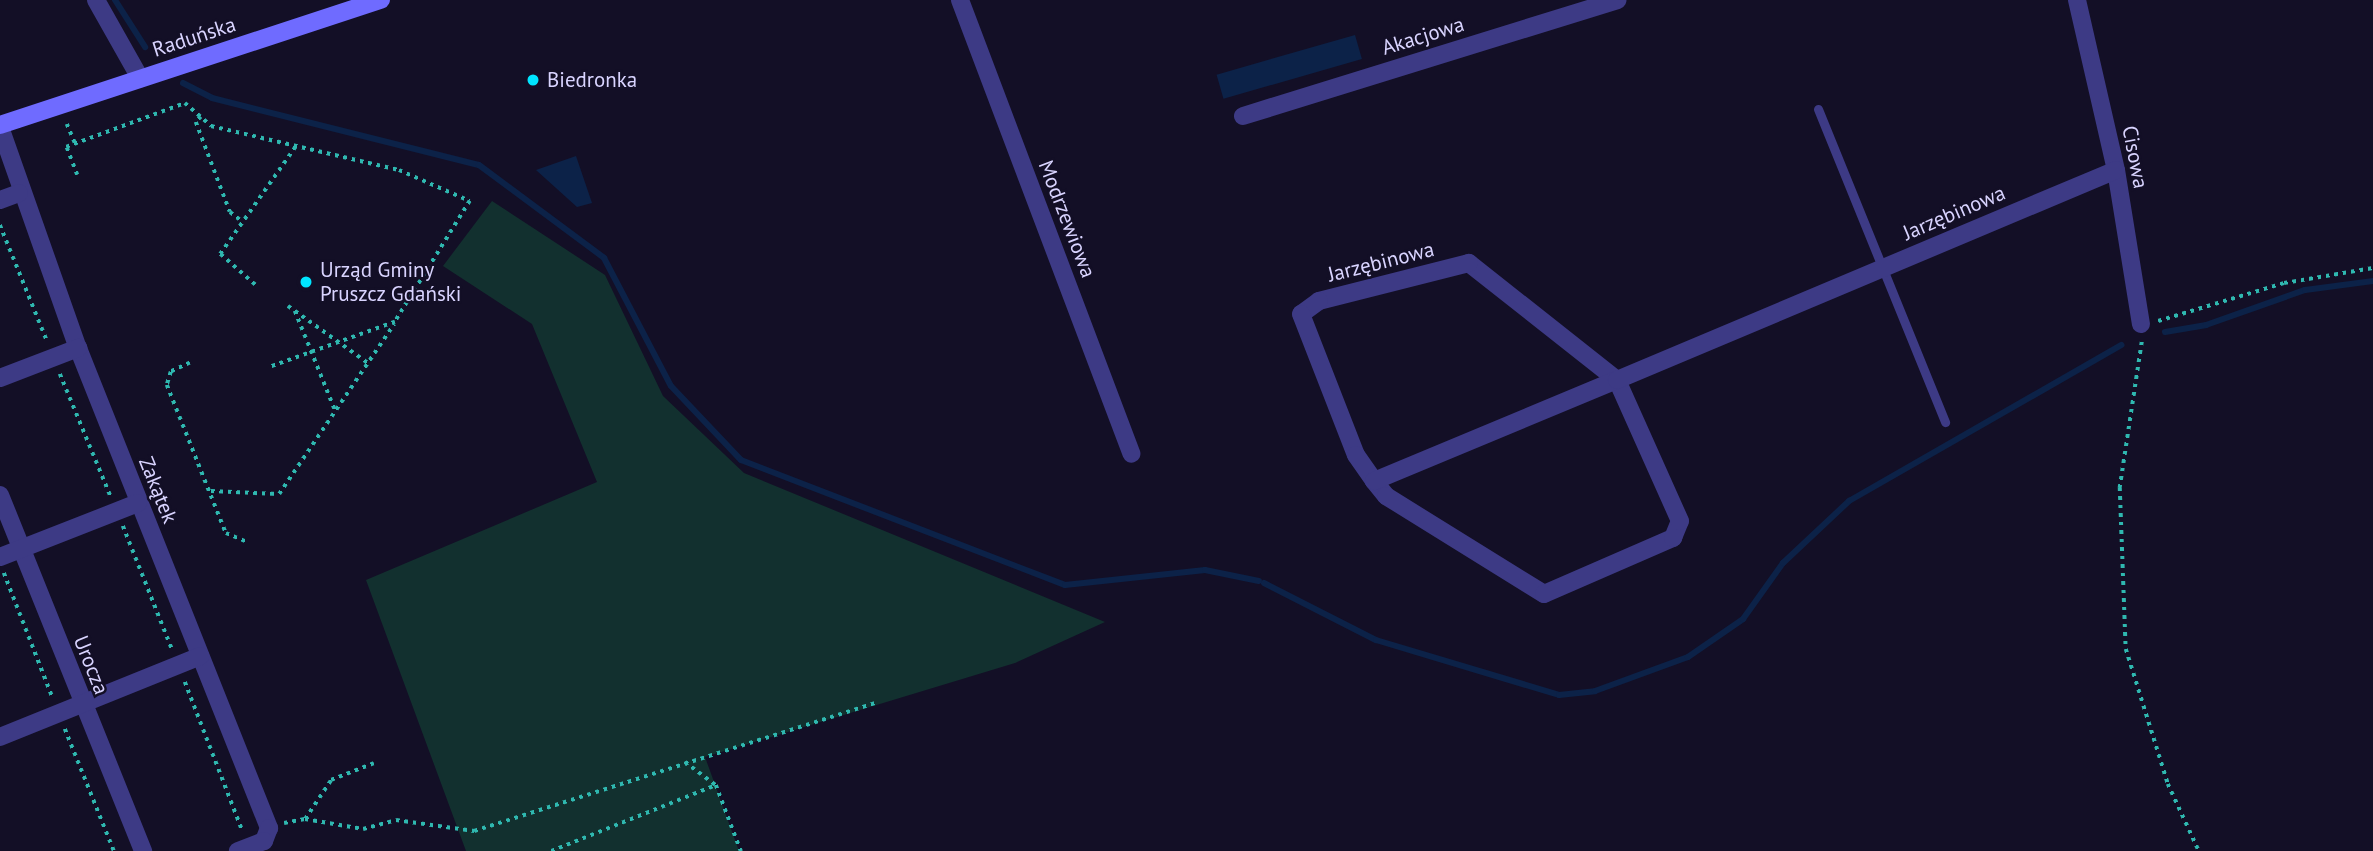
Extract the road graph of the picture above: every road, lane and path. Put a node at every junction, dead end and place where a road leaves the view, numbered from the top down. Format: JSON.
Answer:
{"nodes":[{"id":1,"x":96,"y":0,"type":"edge"},
{"id":2,"x":381,"y":0,"type":"edge"},
{"id":3,"x":960,"y":0,"type":"edge"},
{"id":4,"x":1617,"y":0,"type":"edge"},
{"id":5,"x":2077,"y":0,"type":"edge"},
{"id":6,"x":140,"y":78,"type":"junction"},
{"id":7,"x":1818,"y":109,"type":"dead end"},
{"id":8,"x":1243,"y":116,"type":"dead end"},
{"id":9,"x":201,"y":117,"type":"junction"},
{"id":10,"x":66,"y":124,"type":"dead end"},
{"id":11,"x":0,"y":126,"type":"edge"},
{"id":12,"x":75,"y":144,"type":"junction"},
{"id":13,"x":296,"y":146,"type":"junction"},
{"id":14,"x":2116,"y":170,"type":"junction"},
{"id":15,"x":77,"y":175,"type":"dead end"},
{"id":16,"x":19,"y":192,"type":"junction"},
{"id":17,"x":0,"y":200,"type":"edge"},
{"id":18,"x":243,"y":222,"type":"junction"},
{"id":19,"x":0,"y":225,"type":"edge"},
{"id":20,"x":1884,"y":268,"type":"junction"},
{"id":21,"x":2373,"y":268,"type":"edge"},
{"id":22,"x":255,"y":285,"type":"dead end"},
{"id":23,"x":288,"y":306,"type":"dead end"},
{"id":24,"x":295,"y":311,"type":"junction"},
{"id":25,"x":395,"y":322,"type":"junction"},
{"id":26,"x":2141,"y":324,"type":"junction"},
{"id":27,"x":338,"y":344,"type":"junction"},
{"id":28,"x":78,"y":348,"type":"junction"},
{"id":29,"x":311,"y":351,"type":"junction"},
{"id":30,"x":53,"y":357,"type":"junction"},
{"id":31,"x":190,"y":363,"type":"dead end"},
{"id":32,"x":368,"y":363,"type":"junction"},
{"id":33,"x":268,"y":368,"type":"dead end"},
{"id":34,"x":0,"y":378,"type":"edge"},
{"id":35,"x":1617,"y":380,"type":"junction"},
{"id":36,"x":336,"y":411,"type":"junction"},
{"id":37,"x":1945,"y":422,"type":"dead end"},
{"id":38,"x":1132,"y":454,"type":"dead end"},
{"id":39,"x":1374,"y":481,"type":"junction"},
{"id":40,"x":211,"y":491,"type":"junction"},
{"id":41,"x":0,"y":495,"type":"edge"},
{"id":42,"x":138,"y":503,"type":"junction"},
{"id":43,"x":116,"y":511,"type":"junction"},
{"id":44,"x":249,"y":544,"type":"dead end"},
{"id":45,"x":21,"y":549,"type":"junction"},
{"id":46,"x":0,"y":557,"type":"edge"},
{"id":47,"x":200,"y":656,"type":"junction"},
{"id":48,"x":178,"y":665,"type":"junction"},
{"id":49,"x":877,"y":702,"type":"dead end"},
{"id":50,"x":82,"y":705,"type":"junction"},
{"id":51,"x":0,"y":737,"type":"edge"},
{"id":52,"x":685,"y":762,"type":"junction"},
{"id":53,"x":374,"y":763,"type":"dead end"},
{"id":54,"x":716,"y":785,"type":"junction"},
{"id":55,"x":304,"y":819,"type":"junction"},
{"id":56,"x":269,"y":828,"type":"junction"},
{"id":57,"x":243,"y":849,"type":"edge"},
{"id":58,"x":143,"y":851,"type":"edge"},
{"id":59,"x":551,"y":851,"type":"edge"},
{"id":60,"x":741,"y":851,"type":"edge"},
{"id":61,"x":2199,"y":851,"type":"edge"}],
"edges":[{"from":1,"to":6,"type":"street","name":"Raduńska"},
{"from":2,"to":6,"type":"street","name":"Raduńska"},
{"from":3,"to":38,"type":"street","name":"Modrzewiowa"},
{"from":4,"to":8,"type":"street","name":"Akacjowa"},
{"from":5,"to":14,"type":"street","name":"Cisowa"},
{"from":6,"to":11,"type":"street","name":"Raduńska"},
{"from":7,"to":20,"type":"lane"},
{"from":9,"to":12,"type":"path"},
{"from":9,"to":13,"type":"path"},
{"from":9,"to":18,"type":"path"},
{"from":10,"to":12,"type":"path"},
{"from":11,"to":16,"type":"street","name":"Zakątek"},
{"from":12,"to":15,"type":"path"},
{"from":13,"to":18,"type":"path"},
{"from":13,"to":25,"type":"path"},
{"from":14,"to":20,"type":"street","name":"Jarzębinowa"},
{"from":14,"to":26,"type":"street","name":"Cisowa"},
{"from":16,"to":17,"type":"street"},
{"from":16,"to":28,"type":"street","name":"Zakątek"},
{"from":18,"to":22,"type":"path"},
{"from":19,"to":30,"type":"path"},
{"from":20,"to":35,"type":"street","name":"Jarzębinowa"},
{"from":20,"to":37,"type":"lane"},
{"from":21,"to":26,"type":"path"},
{"from":23,"to":24,"type":"path"},
{"from":24,"to":27,"type":"path"},
{"from":24,"to":29,"type":"path"},
{"from":25,"to":27,"type":"path"},
{"from":25,"to":32,"type":"path"},
{"from":26,"to":61,"type":"path"},
{"from":27,"to":29,"type":"path"},
{"from":27,"to":32,"type":"path"},
{"from":28,"to":30,"type":"street"},
{"from":28,"to":42,"type":"street","name":"Zakątek"},
{"from":29,"to":33,"type":"path"},
{"from":29,"to":36,"type":"path"},
{"from":30,"to":34,"type":"street"},
{"from":30,"to":43,"type":"path"},
{"from":31,"to":40,"type":"path"},
{"from":32,"to":36,"type":"path"},
{"from":35,"to":39,"type":"street","name":"Jarzębinowa"},
{"from":35,"to":39,"type":"street","name":"Jarzębinowa"},
{"from":35,"to":39,"type":"street","name":"Jarzębinowa"},
{"from":36,"to":40,"type":"path"},
{"from":40,"to":44,"type":"path"},
{"from":41,"to":45,"type":"street","name":"Urocza"},
{"from":42,"to":43,"type":"street"},
{"from":42,"to":47,"type":"street","name":"Zakątek"},
{"from":43,"to":45,"type":"street"},
{"from":43,"to":48,"type":"path"},
{"from":45,"to":46,"type":"street"},
{"from":45,"to":50,"type":"street","name":"Urocza"},
{"from":47,"to":48,"type":"street"},
{"from":47,"to":56,"type":"street","name":"Zakątek"},
{"from":48,"to":50,"type":"street"},
{"from":48,"to":57,"type":"path"},
{"from":49,"to":52,"type":"path"},
{"from":50,"to":51,"type":"street"},
{"from":50,"to":58,"type":"street","name":"Urocza"},
{"from":52,"to":54,"type":"path"},
{"from":52,"to":55,"type":"path"},
{"from":53,"to":55,"type":"path"},
{"from":54,"to":59,"type":"path"},
{"from":54,"to":60,"type":"path"},
{"from":55,"to":56,"type":"path"},
{"from":56,"to":57,"type":"street"}]}
